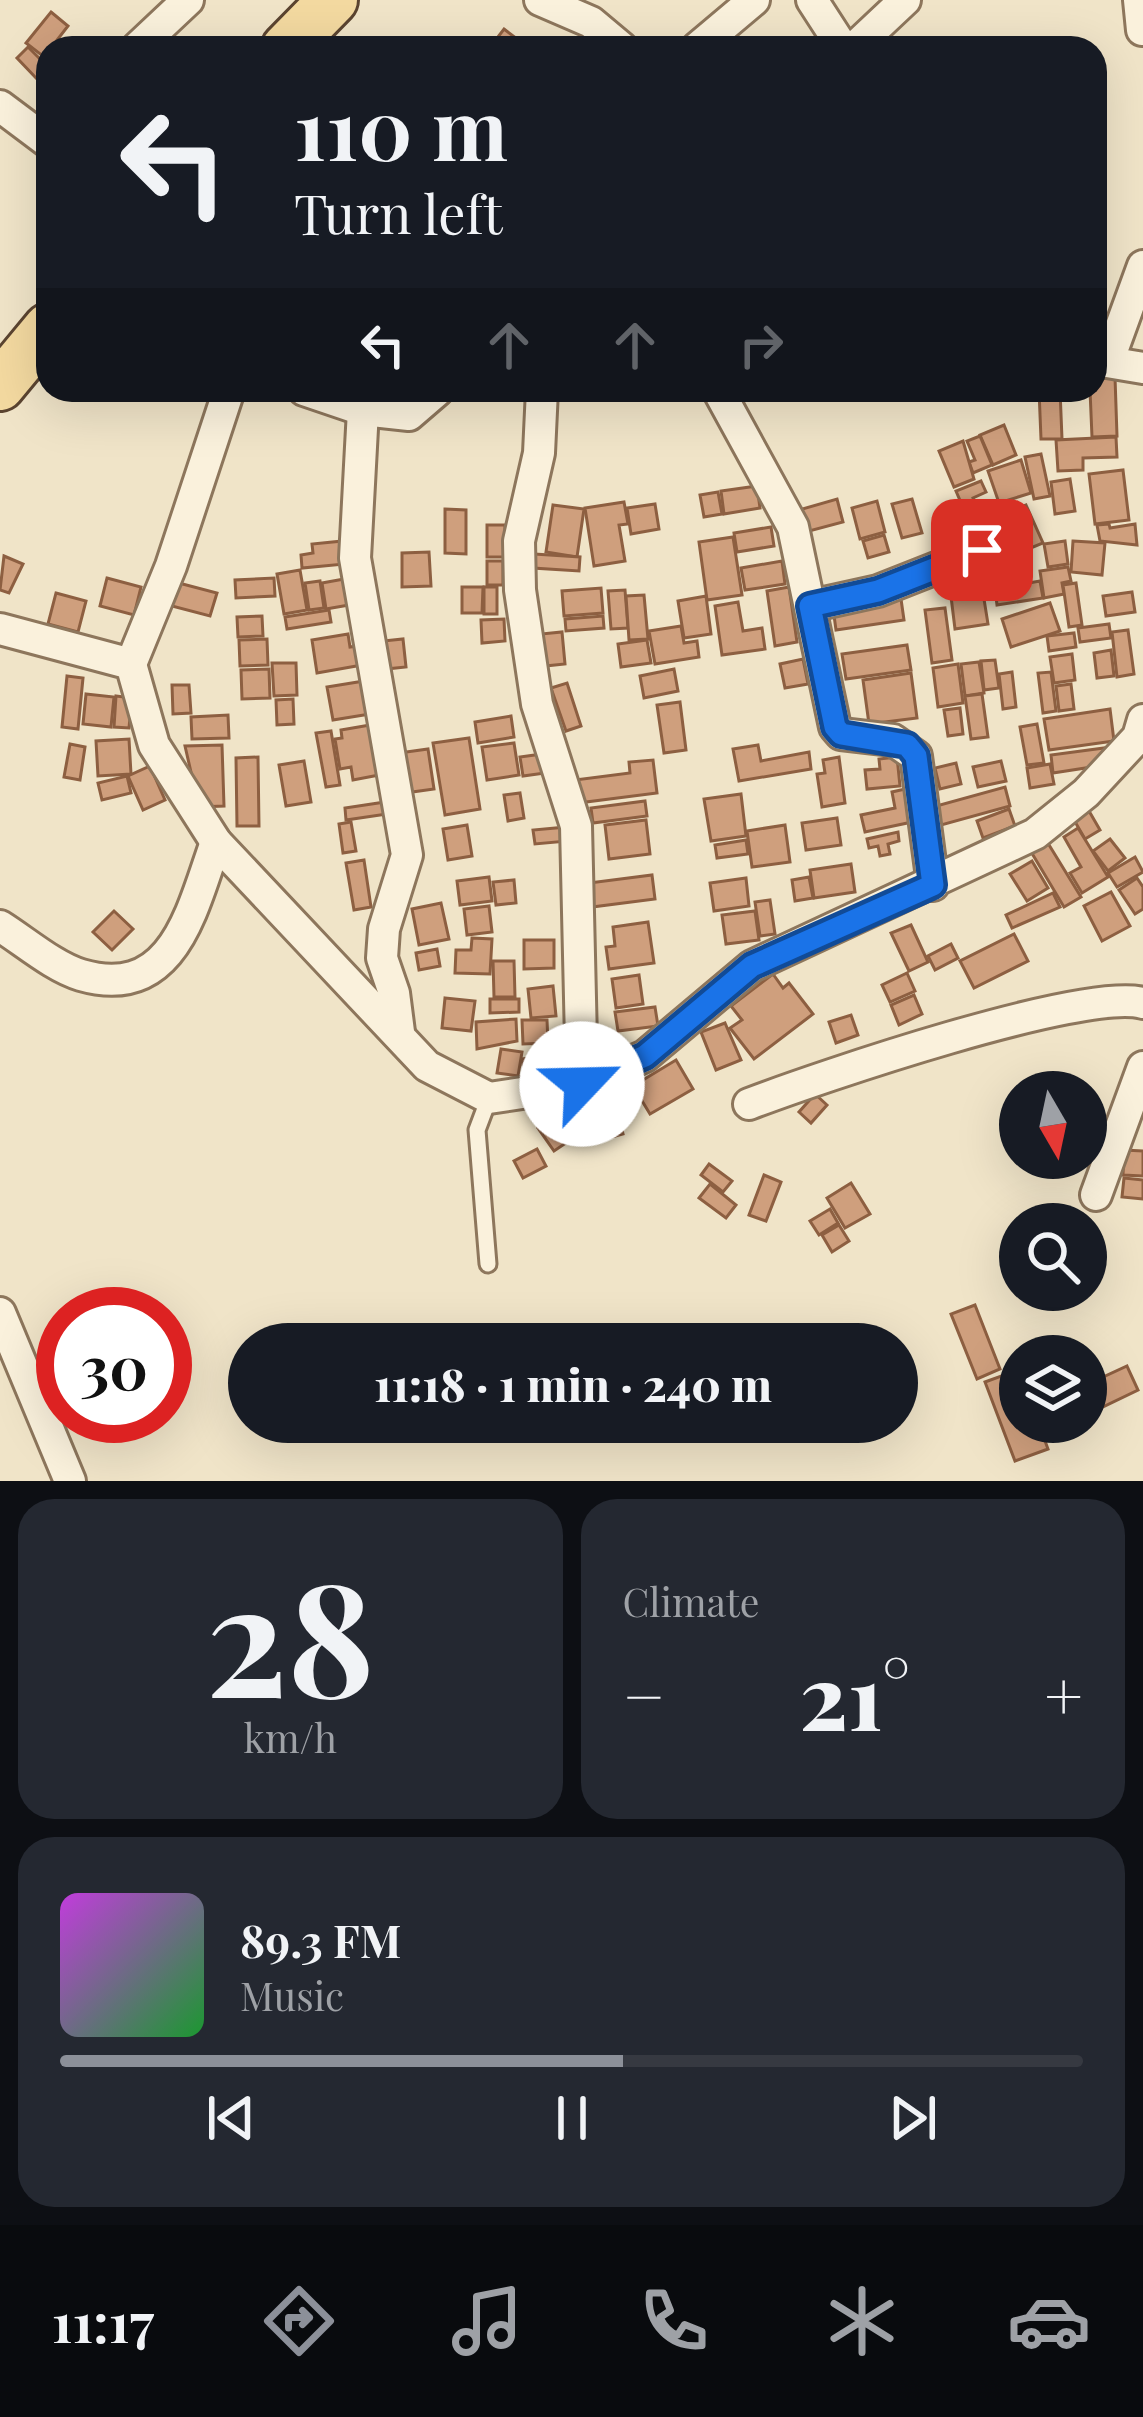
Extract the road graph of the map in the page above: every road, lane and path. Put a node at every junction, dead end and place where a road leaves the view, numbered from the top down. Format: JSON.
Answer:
{"nodes":[{"id":1,"x":188,"y":0,"type":"edge"},
{"id":2,"x":296,"y":0,"type":"edge"},
{"id":3,"x":333,"y":0,"type":"edge"},
{"id":4,"x":540,"y":0,"type":"edge"},
{"id":5,"x":754,"y":0,"type":"edge"},
{"id":6,"x":812,"y":0,"type":"edge"},
{"id":7,"x":905,"y":0,"type":"edge"},
{"id":8,"x":1139,"y":0,"type":"edge"},
{"id":9,"x":1142,"y":30,"type":"edge"},
{"id":10,"x":150,"y":36,"type":"edge"},
{"id":11,"x":265,"y":36,"type":"edge"},
{"id":12,"x":298,"y":36,"type":"edge"},
{"id":13,"x":608,"y":36,"type":"edge"},
{"id":14,"x":712,"y":36,"type":"edge"},
{"id":15,"x":835,"y":36,"type":"edge"},
{"id":16,"x":867,"y":36,"type":"edge"},
{"id":17,"x":0,"y":106,"type":"edge"},
{"id":18,"x":36,"y":130,"type":"edge"},
{"id":19,"x":1143,"y":266,"type":"edge"},
{"id":20,"x":36,"y":303,"type":"edge"},
{"id":21,"x":36,"y":342,"type":"edge"},
{"id":22,"x":0,"y":344,"type":"edge"},
{"id":23,"x":1107,"y":349,"type":"edge"},
{"id":24,"x":1107,"y":362,"type":"edge"},
{"id":25,"x":1143,"y":368,"type":"edge"},
{"id":26,"x":0,"y":386,"type":"edge"},
{"id":27,"x":225,"y":402,"type":"edge"},
{"id":28,"x":339,"y":402,"type":"edge"},
{"id":29,"x":424,"y":402,"type":"edge"},
{"id":30,"x":541,"y":402,"type":"edge"},
{"id":31,"x":725,"y":402,"type":"edge"},
{"id":32,"x":363,"y":410,"type":"junction"},
{"id":33,"x":982,"y":550,"type":"dead end"},
{"id":34,"x":810,"y":606,"type":"junction"},
{"id":35,"x":0,"y":629,"type":"edge"},
{"id":36,"x":131,"y":664,"type":"junction"},
{"id":37,"x":1141,"y":734,"type":"edge"},
{"id":38,"x":216,"y":842,"type":"junction"},
{"id":39,"x":933,"y":885,"type":"junction"},
{"id":40,"x":0,"y":926,"type":"edge"},
{"id":41,"x":1143,"y":1004,"type":"edge"},
{"id":42,"x":399,"y":1031,"type":"junction"},
{"id":43,"x":1143,"y":1067,"type":"edge"},
{"id":44,"x":582,"y":1084,"type":"junction"},
{"id":45,"x":489,"y":1098,"type":"junction"},
{"id":46,"x":749,"y":1104,"type":"dead end"},
{"id":47,"x":1096,"y":1195,"type":"dead end"},
{"id":48,"x":488,"y":1264,"type":"dead end"},
{"id":49,"x":0,"y":1313,"type":"edge"},
{"id":50,"x":70,"y":1481,"type":"edge"}],
"edges":[{"from":1,"to":10,"type":"street"},
{"from":2,"to":11,"type":"main road"},
{"from":3,"to":12,"type":"main road"},
{"from":4,"to":13,"type":"street"},
{"from":5,"to":14,"type":"street"},
{"from":6,"to":15,"type":"street"},
{"from":7,"to":16,"type":"street"},
{"from":8,"to":9,"type":"street"},
{"from":17,"to":18,"type":"street"},
{"from":19,"to":23,"type":"street"},
{"from":20,"to":22,"type":"main road"},
{"from":21,"to":26,"type":"main road"},
{"from":24,"to":25,"type":"street"},
{"from":27,"to":36,"type":"street"},
{"from":28,"to":32,"type":"street"},
{"from":29,"to":32,"type":"street"},
{"from":30,"to":44,"type":"street"},
{"from":31,"to":34,"type":"street"},
{"from":32,"to":42,"type":"street"},
{"from":33,"to":34,"type":"street"},
{"from":34,"to":39,"type":"street"},
{"from":35,"to":36,"type":"street"},
{"from":36,"to":38,"type":"street"},
{"from":37,"to":39,"type":"street"},
{"from":38,"to":40,"type":"street"},
{"from":38,"to":42,"type":"street"},
{"from":39,"to":44,"type":"street"},
{"from":41,"to":46,"type":"street"},
{"from":42,"to":45,"type":"street"},
{"from":43,"to":47,"type":"street"},
{"from":44,"to":45,"type":"street"},
{"from":45,"to":48,"type":"lane"},
{"from":49,"to":50,"type":"street"}]}
